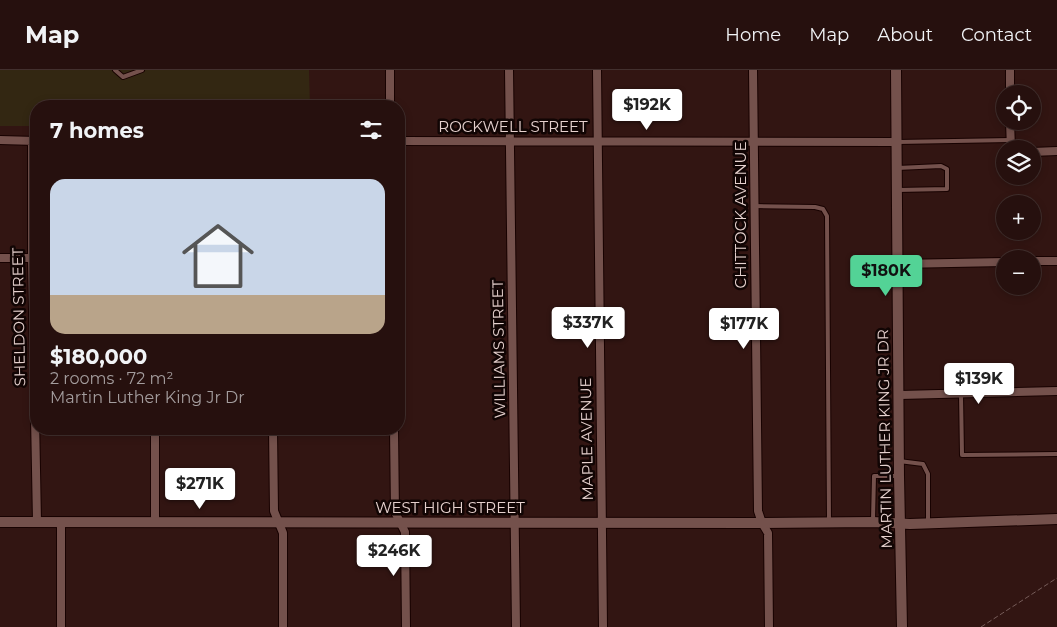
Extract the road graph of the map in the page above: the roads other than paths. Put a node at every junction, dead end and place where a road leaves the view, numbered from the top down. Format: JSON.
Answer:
{"nodes":[{"id":1,"x":115,"y":70,"type":"edge"},
{"id":2,"x":142,"y":70,"type":"edge"},
{"id":3,"x":390,"y":70,"type":"edge"},
{"id":4,"x":510,"y":70,"type":"edge"},
{"id":5,"x":597,"y":70,"type":"edge"},
{"id":6,"x":753,"y":70,"type":"edge"},
{"id":7,"x":896,"y":70,"type":"edge"},
{"id":8,"x":1010,"y":70,"type":"edge"},
{"id":9,"x":1010,"y":85,"type":"edge"},
{"id":10,"x":390,"y":100,"type":"edge"},
{"id":11,"x":1010,"y":130,"type":"edge"},
{"id":12,"x":0,"y":140,"type":"edge"},
{"id":13,"x":405,"y":140,"type":"edge"},
{"id":14,"x":996,"y":140,"type":"edge"},
{"id":15,"x":1011,"y":140,"type":"edge"},
{"id":16,"x":30,"y":141,"type":"edge"},
{"id":17,"x":510,"y":141,"type":"junction"},
{"id":18,"x":597,"y":142,"type":"junction"},
{"id":19,"x":897,"y":142,"type":"junction"},
{"id":20,"x":754,"y":143,"type":"junction"},
{"id":21,"x":1057,"y":151,"type":"edge"},
{"id":22,"x":1041,"y":152,"type":"edge"},
{"id":23,"x":897,"y":168,"type":"junction"},
{"id":24,"x":897,"y":190,"type":"junction"},
{"id":25,"x":754,"y":206,"type":"junction"},
{"id":26,"x":0,"y":258,"type":"edge"},
{"id":27,"x":30,"y":258,"type":"edge"},
{"id":28,"x":1041,"y":261,"type":"edge"},
{"id":29,"x":1057,"y":261,"type":"edge"},
{"id":30,"x":996,"y":262,"type":"edge"},
{"id":31,"x":898,"y":264,"type":"junction"},
{"id":32,"x":1057,"y":391,"type":"edge"},
{"id":33,"x":961,"y":394,"type":"junction"},
{"id":34,"x":900,"y":395,"type":"junction"},
{"id":35,"x":36,"y":435,"type":"edge"},
{"id":36,"x":155,"y":435,"type":"edge"},
{"id":37,"x":273,"y":435,"type":"edge"},
{"id":38,"x":394,"y":435,"type":"edge"},
{"id":39,"x":1057,"y":454,"type":"edge"},
{"id":40,"x":899,"y":461,"type":"junction"},
{"id":41,"x":899,"y":476,"type":"junction"},
{"id":42,"x":1057,"y":519,"type":"edge"},
{"id":43,"x":0,"y":522,"type":"edge"},
{"id":44,"x":37,"y":522,"type":"junction"},
{"id":45,"x":61,"y":522,"type":"junction"},
{"id":46,"x":155,"y":522,"type":"junction"},
{"id":47,"x":873,"y":522,"type":"junction"},
{"id":48,"x":279,"y":523,"type":"junction"},
{"id":49,"x":399,"y":523,"type":"junction"},
{"id":50,"x":515,"y":523,"type":"junction"},
{"id":51,"x":602,"y":523,"type":"junction"},
{"id":52,"x":762,"y":523,"type":"junction"},
{"id":53,"x":829,"y":523,"type":"junction"},
{"id":54,"x":900,"y":524,"type":"junction"},
{"id":55,"x":928,"y":524,"type":"junction"},
{"id":56,"x":61,"y":627,"type":"edge"},
{"id":57,"x":283,"y":627,"type":"edge"},
{"id":58,"x":406,"y":627,"type":"edge"},
{"id":59,"x":516,"y":627,"type":"edge"},
{"id":60,"x":603,"y":627,"type":"edge"},
{"id":61,"x":769,"y":627,"type":"edge"},
{"id":62,"x":902,"y":627,"type":"edge"}],
"edges":[{"from":1,"to":2,"type":"lane"},
{"from":3,"to":10,"type":"street"},
{"from":4,"to":17,"type":"street","name":"WILLIAMS STREET"},
{"from":5,"to":18,"type":"street","name":"MAPLE AVENUE"},
{"from":6,"to":20,"type":"street","name":"CHITTOCK AVENUE"},
{"from":7,"to":19,"type":"street","name":"MARTIN LUTHER KING JR DR"},
{"from":8,"to":9,"type":"street"},
{"from":11,"to":15,"type":"street"},
{"from":12,"to":16,"type":"street"},
{"from":13,"to":17,"type":"street","name":"ROCKWELL STREET"},
{"from":14,"to":19,"type":"lane"},
{"from":17,"to":18,"type":"street","name":"ROCKWELL STREET"},
{"from":17,"to":50,"type":"street","name":"WILLIAMS STREET"},
{"from":18,"to":20,"type":"street","name":"ROCKWELL STREET"},
{"from":18,"to":51,"type":"street","name":"MAPLE AVENUE"},
{"from":19,"to":20,"type":"street","name":"ROCKWELL STREET"},
{"from":19,"to":23,"type":"street","name":"MARTIN LUTHER KING JR DR"},
{"from":20,"to":25,"type":"street","name":"CHITTOCK AVENUE"},
{"from":21,"to":22,"type":"street"},
{"from":23,"to":24,"type":"street","name":"MARTIN LUTHER KING JR DR"},
{"from":23,"to":24,"type":"lane"},
{"from":24,"to":31,"type":"street","name":"MARTIN LUTHER KING JR DR"},
{"from":25,"to":52,"type":"street","name":"CHITTOCK AVENUE"},
{"from":25,"to":53,"type":"lane"},
{"from":26,"to":27,"type":"street"},
{"from":28,"to":29,"type":"street"},
{"from":30,"to":31,"type":"street"},
{"from":31,"to":34,"type":"street","name":"MARTIN LUTHER KING JR DR"},
{"from":32,"to":33,"type":"street"},
{"from":33,"to":34,"type":"street"},
{"from":33,"to":39,"type":"lane"},
{"from":34,"to":40,"type":"street","name":"MARTIN LUTHER KING JR DR"},
{"from":35,"to":44,"type":"street","name":"SHELDON STREET"},
{"from":36,"to":46,"type":"street"},
{"from":37,"to":48,"type":"street"},
{"from":38,"to":49,"type":"street"},
{"from":40,"to":41,"type":"street","name":"MARTIN LUTHER KING JR DR"},
{"from":40,"to":55,"type":"lane"},
{"from":41,"to":47,"type":"lane"},
{"from":41,"to":54,"type":"street","name":"MARTIN LUTHER KING JR DR"},
{"from":42,"to":55,"type":"street","name":"WEST HIGH STREET"},
{"from":43,"to":44,"type":"street","name":"WEST HIGH STREET"},
{"from":44,"to":45,"type":"street","name":"WEST HIGH STREET"},
{"from":45,"to":46,"type":"street","name":"WEST HIGH STREET"},
{"from":45,"to":56,"type":"street"},
{"from":46,"to":48,"type":"street","name":"WEST HIGH STREET"},
{"from":47,"to":53,"type":"street","name":"WEST HIGH STREET"},
{"from":47,"to":54,"type":"street","name":"WEST HIGH STREET"},
{"from":48,"to":49,"type":"street","name":"WEST HIGH STREET"},
{"from":48,"to":57,"type":"street"},
{"from":49,"to":50,"type":"street","name":"WEST HIGH STREET"},
{"from":49,"to":58,"type":"street"},
{"from":50,"to":51,"type":"street","name":"WEST HIGH STREET"},
{"from":50,"to":59,"type":"street","name":"WILLIAMS STREET"},
{"from":51,"to":52,"type":"street","name":"WEST HIGH STREET"},
{"from":51,"to":60,"type":"street","name":"MAPLE AVENUE"},
{"from":52,"to":53,"type":"street","name":"WEST HIGH STREET"},
{"from":52,"to":61,"type":"street","name":"CHITTOCK AVENUE"},
{"from":54,"to":55,"type":"street","name":"WEST HIGH STREET"},
{"from":54,"to":62,"type":"street","name":"MARTIN LUTHER KING JR DR"}]}
